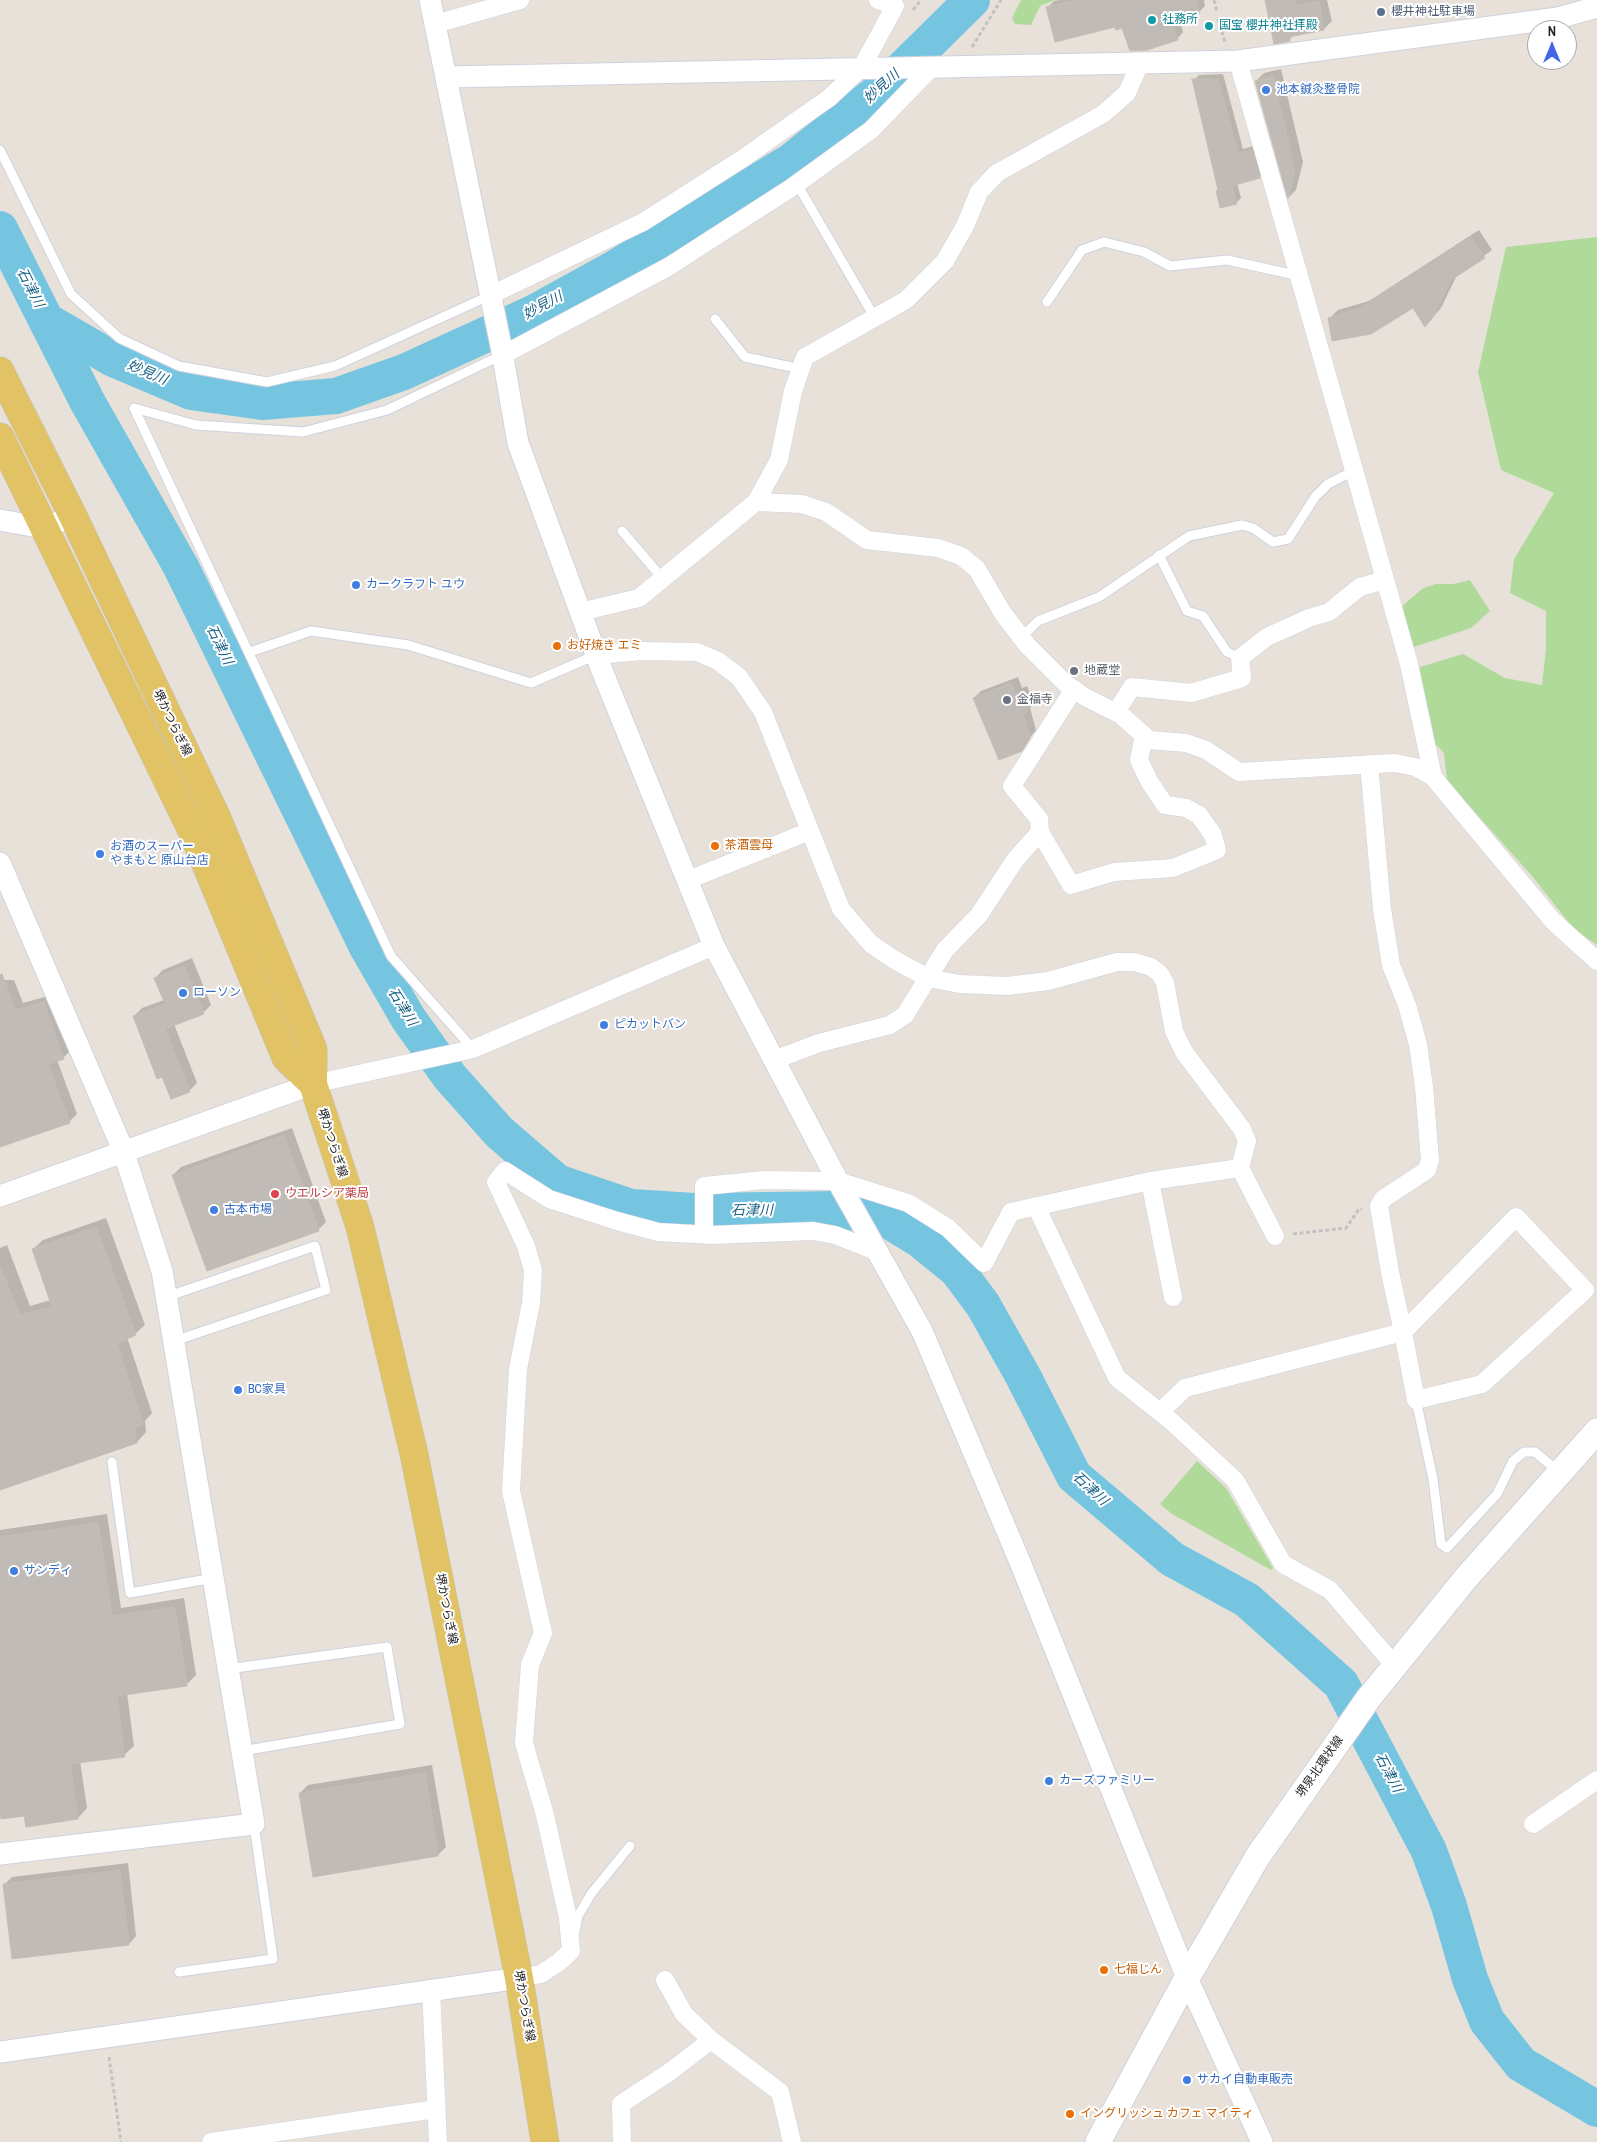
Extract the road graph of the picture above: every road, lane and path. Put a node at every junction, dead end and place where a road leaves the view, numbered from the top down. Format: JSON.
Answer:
{"nodes":[{"id":1,"x":430,"y":0,"type":"edge"},
{"id":2,"x":520,"y":0,"type":"edge"},
{"id":3,"x":878,"y":0,"type":"edge"},
{"id":4,"x":1000,"y":0,"type":"edge"},
{"id":5,"x":1214,"y":0,"type":"edge"},
{"id":6,"x":898,"y":3,"type":"edge"},
{"id":7,"x":1597,"y":7,"type":"edge"},
{"id":8,"x":1217,"y":12,"type":"dead end"},
{"id":9,"x":1218,"y":19,"type":"dead end"},
{"id":10,"x":435,"y":24,"type":"junction"},
{"id":11,"x":1232,"y":56,"type":"junction"},
{"id":12,"x":1140,"y":62,"type":"junction"},
{"id":13,"x":960,"y":66,"type":"junction"},
{"id":14,"x":865,"y":67,"type":"junction"},
{"id":15,"x":930,"y":67,"type":"junction"},
{"id":16,"x":446,"y":77,"type":"junction"},
{"id":17,"x":0,"y":150,"type":"edge"},
{"id":18,"x":797,"y":184,"type":"junction"},
{"id":19,"x":1300,"y":276,"type":"junction"},
{"id":20,"x":492,"y":298,"type":"junction"},
{"id":21,"x":1047,"y":302,"type":"dead end"},
{"id":22,"x":876,"y":318,"type":"junction"},
{"id":23,"x":715,"y":319,"type":"dead end"},
{"id":24,"x":502,"y":350,"type":"junction"},
{"id":25,"x":801,"y":369,"type":"junction"},
{"id":26,"x":0,"y":371,"type":"edge"},
{"id":27,"x":0,"y":437,"type":"edge"},
{"id":28,"x":1355,"y":470,"type":"junction"},
{"id":29,"x":756,"y":502,"type":"junction"},
{"id":30,"x":73,"y":516,"type":"junction"},
{"id":31,"x":0,"y":520,"type":"edge"},
{"id":32,"x":44,"y":528,"type":"junction"},
{"id":33,"x":622,"y":531,"type":"dead end"},
{"id":34,"x":1158,"y":556,"type":"junction"},
{"id":35,"x":663,"y":578,"type":"junction"},
{"id":36,"x":1386,"y":580,"type":"junction"},
{"id":37,"x":580,"y":612,"type":"junction"},
{"id":38,"x":1022,"y":637,"type":"junction"},
{"id":39,"x":250,"y":652,"type":"junction"},
{"id":40,"x":596,"y":655,"type":"junction"},
{"id":41,"x":1240,"y":658,"type":"junction"},
{"id":42,"x":1074,"y":690,"type":"junction"},
{"id":43,"x":1116,"y":712,"type":"junction"},
{"id":44,"x":1144,"y":735,"type":"junction"},
{"id":45,"x":1369,"y":764,"type":"junction"},
{"id":46,"x":1432,"y":777,"type":"junction"},
{"id":47,"x":810,"y":831,"type":"junction"},
{"id":48,"x":1040,"y":832,"type":"junction"},
{"id":49,"x":0,"y":863,"type":"edge"},
{"id":50,"x":688,"y":880,"type":"junction"},
{"id":51,"x":714,"y":946,"type":"junction"},
{"id":52,"x":1597,"y":961,"type":"edge"},
{"id":53,"x":928,"y":978,"type":"junction"},
{"id":54,"x":466,"y":1050,"type":"junction"},
{"id":55,"x":774,"y":1060,"type":"junction"},
{"id":56,"x":313,"y":1084,"type":"junction"},
{"id":57,"x":123,"y":1150,"type":"junction"},
{"id":58,"x":1240,"y":1168,"type":"junction"},
{"id":59,"x":1150,"y":1181,"type":"junction"},
{"id":60,"x":840,"y":1184,"type":"junction"},
{"id":61,"x":0,"y":1196,"type":"edge"},
{"id":62,"x":1036,"y":1206,"type":"junction"},
{"id":63,"x":1379,"y":1206,"type":"junction"},
{"id":64,"x":704,"y":1234,"type":"junction"},
{"id":65,"x":1275,"y":1236,"type":"joint"},
{"id":66,"x":874,"y":1249,"type":"junction"},
{"id":67,"x":166,"y":1297,"type":"junction"},
{"id":68,"x":1173,"y":1297,"type":"dead end"},
{"id":69,"x":1403,"y":1332,"type":"junction"},
{"id":70,"x":174,"y":1341,"type":"junction"},
{"id":71,"x":1416,"y":1400,"type":"junction"},
{"id":72,"x":1160,"y":1412,"type":"junction"},
{"id":73,"x":1597,"y":1431,"type":"edge"},
{"id":74,"x":112,"y":1462,"type":"dead end"},
{"id":75,"x":1560,"y":1473,"type":"junction"},
{"id":76,"x":213,"y":1578,"type":"junction"},
{"id":77,"x":1395,"y":1666,"type":"junction"},
{"id":78,"x":228,"y":1669,"type":"junction"},
{"id":79,"x":242,"y":1751,"type":"junction"},
{"id":80,"x":1597,"y":1780,"type":"edge"},
{"id":81,"x":254,"y":1824,"type":"junction"},
{"id":82,"x":1533,"y":1824,"type":"dead end"},
{"id":83,"x":630,"y":1846,"type":"dead end"},
{"id":84,"x":0,"y":1854,"type":"edge"},
{"id":85,"x":571,"y":1951,"type":"junction"},
{"id":86,"x":179,"y":1972,"type":"dead end"},
{"id":87,"x":519,"y":1978,"type":"junction"},
{"id":88,"x":1187,"y":1978,"type":"junction"},
{"id":89,"x":665,"y":1980,"type":"dead end"},
{"id":90,"x":431,"y":1990,"type":"junction"},
{"id":91,"x":105,"y":2037,"type":"junction"},
{"id":92,"x":710,"y":2040,"type":"junction"},
{"id":93,"x":0,"y":2052,"type":"edge"},
{"id":94,"x":436,"y":2109,"type":"junction"},
{"id":95,"x":121,"y":2142,"type":"edge"},
{"id":96,"x":211,"y":2142,"type":"edge"},
{"id":97,"x":438,"y":2142,"type":"edge"},
{"id":98,"x":545,"y":2142,"type":"edge"},
{"id":99,"x":622,"y":2142,"type":"edge"},
{"id":100,"x":792,"y":2142,"type":"edge"},
{"id":101,"x":1098,"y":2142,"type":"edge"},
{"id":102,"x":1262,"y":2142,"type":"edge"}],
"edges":[{"from":1,"to":10,"type":"street"},
{"from":2,"to":10,"type":"street"},
{"from":3,"to":6,"type":"street"},
{"from":4,"to":13,"type":"path"},
{"from":5,"to":8,"type":"path"},
{"from":6,"to":14,"type":"street"},
{"from":7,"to":11,"type":"street"},
{"from":9,"to":11,"type":"path"},
{"from":10,"to":16,"type":"street"},
{"from":11,"to":12,"type":"street"},
{"from":11,"to":19,"type":"street"},
{"from":12,"to":13,"type":"street"},
{"from":12,"to":22,"type":"street"},
{"from":13,"to":15,"type":"street"},
{"from":14,"to":15,"type":"street"},
{"from":14,"to":16,"type":"street"},
{"from":14,"to":20,"type":"street"},
{"from":15,"to":18,"type":"street"},
{"from":16,"to":20,"type":"street"},
{"from":17,"to":20,"type":"lane"},
{"from":18,"to":22,"type":"lane"},
{"from":18,"to":24,"type":"street"},
{"from":19,"to":21,"type":"lane"},
{"from":19,"to":28,"type":"street"},
{"from":20,"to":24,"type":"street"},
{"from":22,"to":25,"type":"street"},
{"from":23,"to":25,"type":"lane"},
{"from":24,"to":37,"type":"street"},
{"from":24,"to":39,"type":"lane"},
{"from":25,"to":29,"type":"street"},
{"from":26,"to":30,"type":"main road","name":"堺かつらぎ線"},
{"from":27,"to":32,"type":"main road","name":"堺かつらぎ線"},
{"from":28,"to":34,"type":"lane"},
{"from":28,"to":36,"type":"street"},
{"from":29,"to":35,"type":"street"},
{"from":29,"to":38,"type":"street"},
{"from":30,"to":32,"type":"street"},
{"from":30,"to":56,"type":"main road","name":"堺かつらぎ線"},
{"from":31,"to":32,"type":"street"},
{"from":32,"to":56,"type":"main road","name":"堺かつらぎ線"},
{"from":33,"to":35,"type":"lane"},
{"from":34,"to":38,"type":"lane"},
{"from":34,"to":41,"type":"lane"},
{"from":35,"to":37,"type":"street"},
{"from":36,"to":41,"type":"street"},
{"from":36,"to":46,"type":"street"},
{"from":37,"to":40,"type":"street"},
{"from":38,"to":42,"type":"street"},
{"from":39,"to":40,"type":"lane"},
{"from":39,"to":54,"type":"lane"},
{"from":40,"to":47,"type":"street"},
{"from":40,"to":50,"type":"street"},
{"from":41,"to":43,"type":"street"},
{"from":42,"to":43,"type":"street"},
{"from":42,"to":48,"type":"street"},
{"from":43,"to":44,"type":"street"},
{"from":44,"to":45,"type":"street"},
{"from":44,"to":48,"type":"street"},
{"from":45,"to":46,"type":"street"},
{"from":45,"to":63,"type":"street"},
{"from":46,"to":52,"type":"street"},
{"from":47,"to":50,"type":"street"},
{"from":47,"to":53,"type":"street"},
{"from":48,"to":53,"type":"street"},
{"from":49,"to":57,"type":"street"},
{"from":50,"to":51,"type":"street"},
{"from":51,"to":54,"type":"street"},
{"from":51,"to":55,"type":"street"},
{"from":53,"to":55,"type":"street"},
{"from":53,"to":58,"type":"street"},
{"from":54,"to":56,"type":"street"},
{"from":55,"to":60,"type":"street"},
{"from":56,"to":57,"type":"street"},
{"from":56,"to":87,"type":"main road","name":"堺かつらぎ線"},
{"from":57,"to":61,"type":"street"},
{"from":57,"to":67,"type":"street"},
{"from":58,"to":59,"type":"street"},
{"from":58,"to":65,"type":"street"},
{"from":59,"to":62,"type":"street"},
{"from":59,"to":68,"type":"street"},
{"from":60,"to":62,"type":"street"},
{"from":60,"to":64,"type":"street"},
{"from":60,"to":66,"type":"street"},
{"from":62,"to":72,"type":"street"},
{"from":63,"to":65,"type":"path"},
{"from":63,"to":69,"type":"street"},
{"from":64,"to":66,"type":"street"},
{"from":64,"to":85,"type":"street"},
{"from":66,"to":88,"type":"street"},
{"from":67,"to":70,"type":"street"},
{"from":67,"to":70,"type":"lane"},
{"from":69,"to":71,"type":"street"},
{"from":69,"to":71,"type":"street"},
{"from":69,"to":72,"type":"street"},
{"from":70,"to":76,"type":"street"},
{"from":71,"to":75,"type":"lane"},
{"from":72,"to":77,"type":"street"},
{"from":73,"to":75,"type":"main road","name":"堺泉北環状線"},
{"from":74,"to":76,"type":"lane"},
{"from":75,"to":77,"type":"main road","name":"堺泉北環状線"},
{"from":76,"to":78,"type":"street"},
{"from":77,"to":88,"type":"main road","name":"堺泉北環状線"},
{"from":78,"to":79,"type":"street"},
{"from":78,"to":79,"type":"lane"},
{"from":79,"to":81,"type":"street"},
{"from":80,"to":82,"type":"street"},
{"from":81,"to":84,"type":"street"},
{"from":81,"to":86,"type":"lane"},
{"from":83,"to":85,"type":"lane"},
{"from":85,"to":87,"type":"street"},
{"from":87,"to":90,"type":"street"},
{"from":87,"to":98,"type":"main road","name":"堺かつらぎ線"},
{"from":88,"to":101,"type":"main road","name":"堺泉北環状線"},
{"from":88,"to":102,"type":"street"},
{"from":89,"to":92,"type":"street"},
{"from":90,"to":91,"type":"street"},
{"from":90,"to":94,"type":"street"},
{"from":91,"to":93,"type":"street"},
{"from":91,"to":95,"type":"path"},
{"from":92,"to":99,"type":"street"},
{"from":92,"to":100,"type":"street"},
{"from":94,"to":96,"type":"street"},
{"from":94,"to":97,"type":"street"}]}
